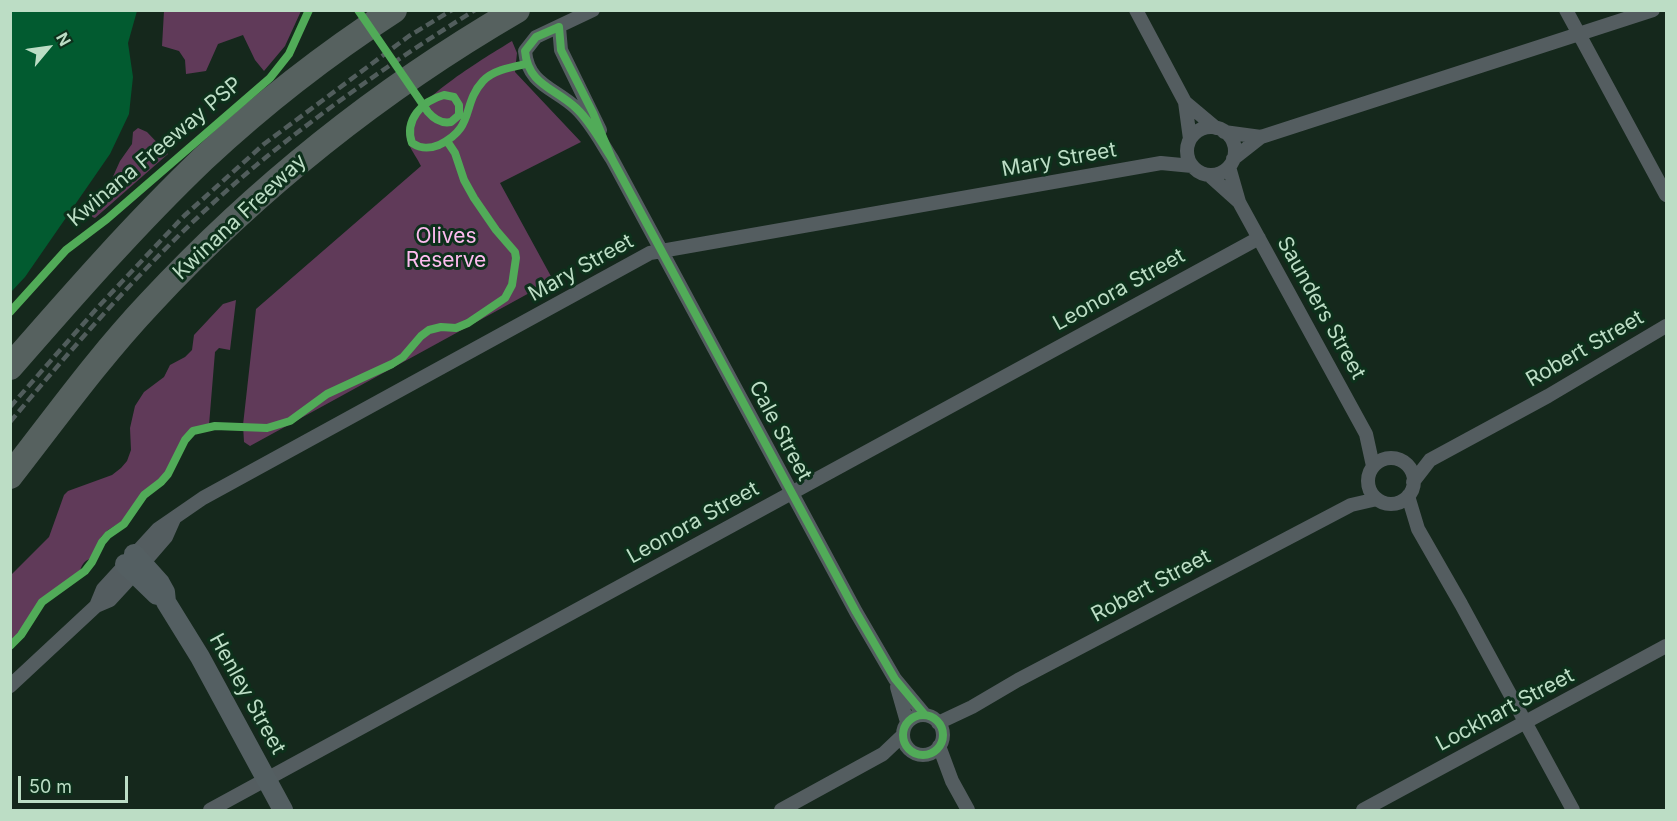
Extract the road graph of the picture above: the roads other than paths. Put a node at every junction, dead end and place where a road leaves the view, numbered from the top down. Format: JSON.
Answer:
{"nodes":[{"id":1,"x":394,"y":10,"type":"edge"},
{"id":2,"x":517,"y":10,"type":"edge"},
{"id":3,"x":593,"y":10,"type":"edge"},
{"id":4,"x":1136,"y":10,"type":"edge"},
{"id":5,"x":1566,"y":10,"type":"edge"},
{"id":6,"x":1653,"y":10,"type":"edge"},
{"id":7,"x":559,"y":27,"type":"junction"},
{"id":8,"x":1579,"y":34,"type":"junction"},
{"id":9,"x":1185,"y":102,"type":"junction"},
{"id":10,"x":1220,"y":130,"type":"junction"},
{"id":11,"x":1261,"y":137,"type":"junction"},
{"id":12,"x":1189,"y":143,"type":"junction"},
{"id":13,"x":612,"y":159,"type":"junction"},
{"id":14,"x":1161,"y":163,"type":"junction"},
{"id":15,"x":1231,"y":163,"type":"junction"},
{"id":16,"x":1192,"y":166,"type":"junction"},
{"id":17,"x":1209,"y":175,"type":"junction"},
{"id":18,"x":1666,"y":195,"type":"edge"},
{"id":19,"x":1239,"y":202,"type":"junction"},
{"id":20,"x":1259,"y":238,"type":"junction"},
{"id":21,"x":664,"y":252,"type":"junction"},
{"id":22,"x":90,"y":278,"type":"junction"},
{"id":23,"x":1666,"y":326,"type":"edge"},
{"id":24,"x":10,"y":355,"type":"edge"},
{"id":25,"x":10,"y":367,"type":"edge"},
{"id":26,"x":1366,"y":434,"type":"junction"},
{"id":27,"x":1397,"y":460,"type":"junction"},
{"id":28,"x":1430,"y":460,"type":"junction"},
{"id":29,"x":1373,"y":466,"type":"junction"},
{"id":30,"x":10,"y":476,"type":"edge"},
{"id":31,"x":1368,"y":481,"type":"junction"},
{"id":32,"x":1413,"y":482,"type":"junction"},
{"id":33,"x":792,"y":493,"type":"junction"},
{"id":34,"x":1408,"y":496,"type":"junction"},
{"id":35,"x":1377,"y":499,"type":"junction"},
{"id":36,"x":1392,"y":504,"type":"junction"},
{"id":37,"x":1351,"y":505,"type":"junction"},
{"id":38,"x":1418,"y":529,"type":"junction"},
{"id":39,"x":134,"y":564,"type":"junction"},
{"id":40,"x":1666,"y":646,"type":"edge"},
{"id":41,"x":895,"y":679,"type":"junction"},
{"id":42,"x":10,"y":686,"type":"edge"},
{"id":43,"x":972,"y":707,"type":"junction"},
{"id":44,"x":925,"y":715,"type":"junction"},
{"id":45,"x":908,"y":722,"type":"junction"},
{"id":46,"x":938,"y":723,"type":"junction"},
{"id":47,"x":1525,"y":723,"type":"junction"},
{"id":48,"x":903,"y":735,"type":"junction"},
{"id":49,"x":941,"y":741,"type":"junction"},
{"id":50,"x":883,"y":754,"type":"junction"},
{"id":51,"x":921,"y":754,"type":"junction"},
{"id":52,"x":267,"y":780,"type":"junction"},
{"id":53,"x":952,"y":781,"type":"junction"},
{"id":54,"x":210,"y":810,"type":"edge"},
{"id":55,"x":283,"y":810,"type":"edge"},
{"id":56,"x":780,"y":810,"type":"edge"},
{"id":57,"x":968,"y":810,"type":"edge"},
{"id":58,"x":1363,"y":810,"type":"edge"},
{"id":59,"x":1572,"y":810,"type":"edge"}],
"edges":[{"from":1,"to":22,"type":"highway"},
{"from":2,"to":30,"type":"highway","name":"Kwinana Freeway"},
{"from":3,"to":7,"type":"street"},
{"from":4,"to":9,"type":"street"},
{"from":5,"to":8,"type":"street"},
{"from":6,"to":8,"type":"street"},
{"from":7,"to":13,"type":"street","name":"Cale Street"},
{"from":7,"to":13,"type":"street","name":"Cale Street"},
{"from":8,"to":11,"type":"street"},
{"from":8,"to":18,"type":"street"},
{"from":9,"to":10,"type":"street"},
{"from":9,"to":12,"type":"street"},
{"from":10,"to":11,"type":"street"},
{"from":10,"to":12,"type":"street","name":"Mary Street"},
{"from":10,"to":15,"type":"street"},
{"from":11,"to":15,"type":"street"},
{"from":12,"to":14,"type":"street","name":"Mary Street"},
{"from":12,"to":16,"type":"street"},
{"from":13,"to":21,"type":"street","name":"Cale Street"},
{"from":14,"to":16,"type":"street","name":"Mary Street"},
{"from":14,"to":21,"type":"street","name":"Mary Street"},
{"from":15,"to":17,"type":"street"},
{"from":15,"to":19,"type":"street","name":"Saunders Street"},
{"from":16,"to":17,"type":"street","name":"Mary Street"},
{"from":17,"to":19,"type":"street","name":"Saunders Street"},
{"from":19,"to":20,"type":"street","name":"Saunders Street"},
{"from":20,"to":26,"type":"street","name":"Saunders Street"},
{"from":20,"to":33,"type":"street","name":"Leonora Street"},
{"from":21,"to":33,"type":"street","name":"Cale Street"},
{"from":21,"to":39,"type":"street","name":"Mary Street"},
{"from":22,"to":24,"type":"highway"},
{"from":22,"to":25,"type":"highway"},
{"from":23,"to":28,"type":"street","name":"Robert Street"},
{"from":26,"to":27,"type":"street","name":"Saunders Street"},
{"from":26,"to":29,"type":"street","name":"Saunders Street"},
{"from":27,"to":28,"type":"street","name":"Robert Street"},
{"from":27,"to":29,"type":"street"},
{"from":27,"to":32,"type":"street","name":"Saunders Street"},
{"from":28,"to":32,"type":"street","name":"Robert Street"},
{"from":29,"to":31,"type":"street"},
{"from":31,"to":35,"type":"street"},
{"from":31,"to":37,"type":"street","name":"Robert Street"},
{"from":32,"to":34,"type":"street"},
{"from":33,"to":41,"type":"street","name":"Cale Street"},
{"from":33,"to":52,"type":"street","name":"Leonora Street"},
{"from":34,"to":36,"type":"street"},
{"from":34,"to":38,"type":"street"},
{"from":35,"to":36,"type":"street"},
{"from":35,"to":37,"type":"street","name":"Robert Street"},
{"from":36,"to":38,"type":"street"},
{"from":37,"to":43,"type":"street","name":"Robert Street"},
{"from":38,"to":47,"type":"street"},
{"from":39,"to":42,"type":"street","name":"Mary Street"},
{"from":39,"to":52,"type":"street","name":"Henley Street"},
{"from":40,"to":47,"type":"street","name":"Lockhart Street"},
{"from":41,"to":44,"type":"street","name":"Cale Street"},
{"from":41,"to":45,"type":"street","name":"Cale Street"},
{"from":43,"to":46,"type":"street","name":"Robert Street"},
{"from":43,"to":49,"type":"street","name":"Robert Street"},
{"from":44,"to":45,"type":"street"},
{"from":44,"to":46,"type":"street"},
{"from":45,"to":48,"type":"street"},
{"from":46,"to":49,"type":"street"},
{"from":47,"to":58,"type":"street","name":"Lockhart Street"},
{"from":47,"to":59,"type":"street"},
{"from":48,"to":50,"type":"street"},
{"from":48,"to":51,"type":"street"},
{"from":49,"to":51,"type":"street"},
{"from":49,"to":53,"type":"street"},
{"from":50,"to":51,"type":"street"},
{"from":50,"to":56,"type":"street"},
{"from":51,"to":53,"type":"street"},
{"from":52,"to":54,"type":"street","name":"Leonora Street"},
{"from":52,"to":55,"type":"street","name":"Henley Street"},
{"from":53,"to":57,"type":"street"}]}
